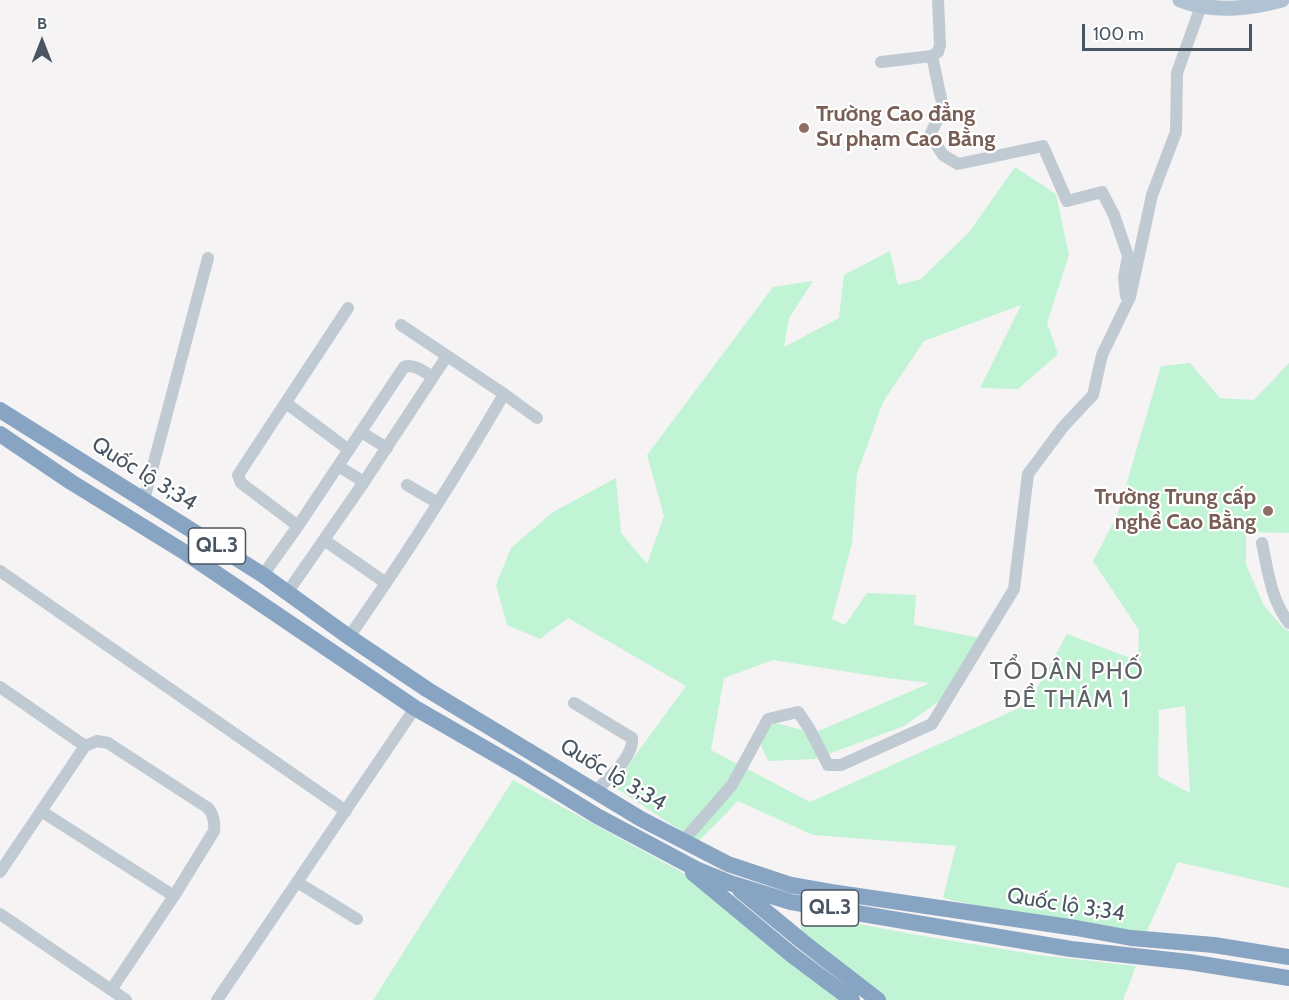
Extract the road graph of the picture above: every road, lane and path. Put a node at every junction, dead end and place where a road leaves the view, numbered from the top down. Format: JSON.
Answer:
{"nodes":[{"id":1,"x":938,"y":0,"type":"edge"},
{"id":2,"x":1180,"y":0,"type":"edge"},
{"id":3,"x":1282,"y":0,"type":"edge"},
{"id":4,"x":1200,"y":6,"type":"junction"},
{"id":5,"x":932,"y":56,"type":"junction"},
{"id":6,"x":881,"y":62,"type":"dead end"},
{"id":7,"x":208,"y":258,"type":"dead end"},
{"id":8,"x":1127,"y":303,"type":"junction"},
{"id":9,"x":348,"y":308,"type":"dead end"},
{"id":10,"x":401,"y":324,"type":"dead end"},
{"id":11,"x":447,"y":356,"type":"junction"},
{"id":12,"x":433,"y":377,"type":"junction"},
{"id":13,"x":504,"y":394,"type":"junction"},
{"id":14,"x":286,"y":403,"type":"junction"},
{"id":15,"x":0,"y":410,"type":"edge"},
{"id":16,"x":537,"y":418,"type":"dead end"},
{"id":17,"x":361,"y":432,"type":"junction"},
{"id":18,"x":1,"y":436,"type":"edge"},
{"id":19,"x":387,"y":448,"type":"junction"},
{"id":20,"x":349,"y":450,"type":"junction"},
{"id":21,"x":338,"y":466,"type":"junction"},
{"id":22,"x":364,"y":482,"type":"junction"},
{"id":23,"x":407,"y":485,"type":"dead end"},
{"id":24,"x":144,"y":500,"type":"junction"},
{"id":25,"x":438,"y":503,"type":"junction"},
{"id":26,"x":132,"y":520,"type":"junction"},
{"id":27,"x":298,"y":526,"type":"junction"},
{"id":28,"x":324,"y":540,"type":"junction"},
{"id":29,"x":1262,"y":543,"type":"dead end"},
{"id":30,"x":0,"y":571,"type":"edge"},
{"id":31,"x":263,"y":576,"type":"junction"},
{"id":32,"x":387,"y":583,"type":"junction"},
{"id":33,"x":287,"y":592,"type":"junction"},
{"id":34,"x":1289,"y":623,"type":"edge"},
{"id":35,"x":349,"y":637,"type":"junction"},
{"id":36,"x":0,"y":687,"type":"edge"},
{"id":37,"x":428,"y":690,"type":"junction"},
{"id":38,"x":574,"y":703,"type":"dead end"},
{"id":39,"x":415,"y":708,"type":"junction"},
{"id":40,"x":85,"y":746,"type":"junction"},
{"id":41,"x":596,"y":791,"type":"junction"},
{"id":42,"x":41,"y":811,"type":"junction"},
{"id":43,"x":346,"y":811,"type":"junction"},
{"id":44,"x":683,"y":841,"type":"junction"},
{"id":45,"x":671,"y":856,"type":"junction"},
{"id":46,"x":0,"y":872,"type":"edge"},
{"id":47,"x":297,"y":882,"type":"junction"},
{"id":48,"x":733,"y":884,"type":"junction"},
{"id":49,"x":174,"y":896,"type":"junction"},
{"id":50,"x":825,"y":908,"type":"junction"},
{"id":51,"x":0,"y":914,"type":"edge"},
{"id":52,"x":357,"y":919,"type":"dead end"},
{"id":53,"x":798,"y":949,"type":"junction"},
{"id":54,"x":1289,"y":957,"type":"edge"},
{"id":55,"x":1289,"y":978,"type":"edge"},
{"id":56,"x":111,"y":990,"type":"junction"},
{"id":57,"x":126,"y":1000,"type":"edge"},
{"id":58,"x":217,"y":1000,"type":"edge"},
{"id":59,"x":852,"y":1000,"type":"edge"},
{"id":60,"x":878,"y":1000,"type":"edge"}],
"edges":[{"from":1,"to":5,"type":"street"},
{"from":2,"to":4,"type":"main road"},
{"from":3,"to":4,"type":"main road"},
{"from":4,"to":8,"type":"street"},
{"from":5,"to":6,"type":"street"},
{"from":5,"to":8,"type":"street"},
{"from":7,"to":24,"type":"street"},
{"from":8,"to":44,"type":"street"},
{"from":9,"to":14,"type":"street"},
{"from":10,"to":11,"type":"street"},
{"from":11,"to":12,"type":"street"},
{"from":11,"to":13,"type":"street"},
{"from":12,"to":17,"type":"street"},
{"from":12,"to":19,"type":"street"},
{"from":13,"to":16,"type":"street"},
{"from":13,"to":25,"type":"street"},
{"from":14,"to":20,"type":"street"},
{"from":14,"to":27,"type":"street"},
{"from":15,"to":24,"type":"highway","name":"Quốc lộ 3;34","number":"QL.3"},
{"from":17,"to":19,"type":"street"},
{"from":17,"to":20,"type":"street"},
{"from":18,"to":26,"type":"highway","name":"Quốc lộ 3;34","number":"QL.3"},
{"from":19,"to":22,"type":"street"},
{"from":20,"to":21,"type":"street"},
{"from":21,"to":22,"type":"street"},
{"from":21,"to":27,"type":"street"},
{"from":22,"to":28,"type":"street"},
{"from":23,"to":25,"type":"street"},
{"from":24,"to":26,"type":"highway"},
{"from":24,"to":31,"type":"highway","name":"Quốc lộ 3;34","number":"QL.3"},
{"from":25,"to":32,"type":"street"},
{"from":26,"to":39,"type":"highway","name":"Quốc lộ 3;34","number":"QL.3"},
{"from":27,"to":31,"type":"street"},
{"from":28,"to":32,"type":"street"},
{"from":28,"to":33,"type":"street"},
{"from":29,"to":34,"type":"street"},
{"from":30,"to":43,"type":"street"},
{"from":31,"to":33,"type":"highway","name":"Quốc lộ 3;34","number":"QL.3"},
{"from":32,"to":35,"type":"street"},
{"from":33,"to":35,"type":"highway","name":"Quốc lộ 3;34","number":"QL.3"},
{"from":35,"to":37,"type":"highway","name":"Quốc lộ 3;34","number":"QL.3"},
{"from":36,"to":40,"type":"street"},
{"from":37,"to":39,"type":"highway"},
{"from":37,"to":41,"type":"highway","name":"Quốc lộ 3;34","number":"QL.3"},
{"from":38,"to":41,"type":"street"},
{"from":39,"to":43,"type":"street"},
{"from":39,"to":45,"type":"highway","name":"Quốc lộ 3;34","number":"QL.3"},
{"from":40,"to":42,"type":"street"},
{"from":40,"to":49,"type":"street"},
{"from":41,"to":44,"type":"highway","name":"Quốc lộ 3;34","number":"QL.3"},
{"from":42,"to":46,"type":"street"},
{"from":42,"to":49,"type":"street"},
{"from":43,"to":47,"type":"street"},
{"from":44,"to":48,"type":"highway"},
{"from":44,"to":54,"type":"highway","name":"Quốc lộ 3;34","number":"QL.3"},
{"from":45,"to":48,"type":"highway","name":"Quốc lộ 3;34","number":"QL.3"},
{"from":45,"to":53,"type":"highway"},
{"from":47,"to":52,"type":"street"},
{"from":47,"to":58,"type":"street"},
{"from":48,"to":50,"type":"highway","name":"Quốc lộ 3;34","number":"QL.3"},
{"from":48,"to":53,"type":"highway"},
{"from":49,"to":56,"type":"street"},
{"from":50,"to":53,"type":"highway"},
{"from":50,"to":55,"type":"highway","name":"Quốc lộ 3;34","number":"QL.3"},
{"from":51,"to":56,"type":"street"},
{"from":53,"to":59,"type":"highway"},
{"from":53,"to":60,"type":"highway"},
{"from":56,"to":57,"type":"street"}]}
